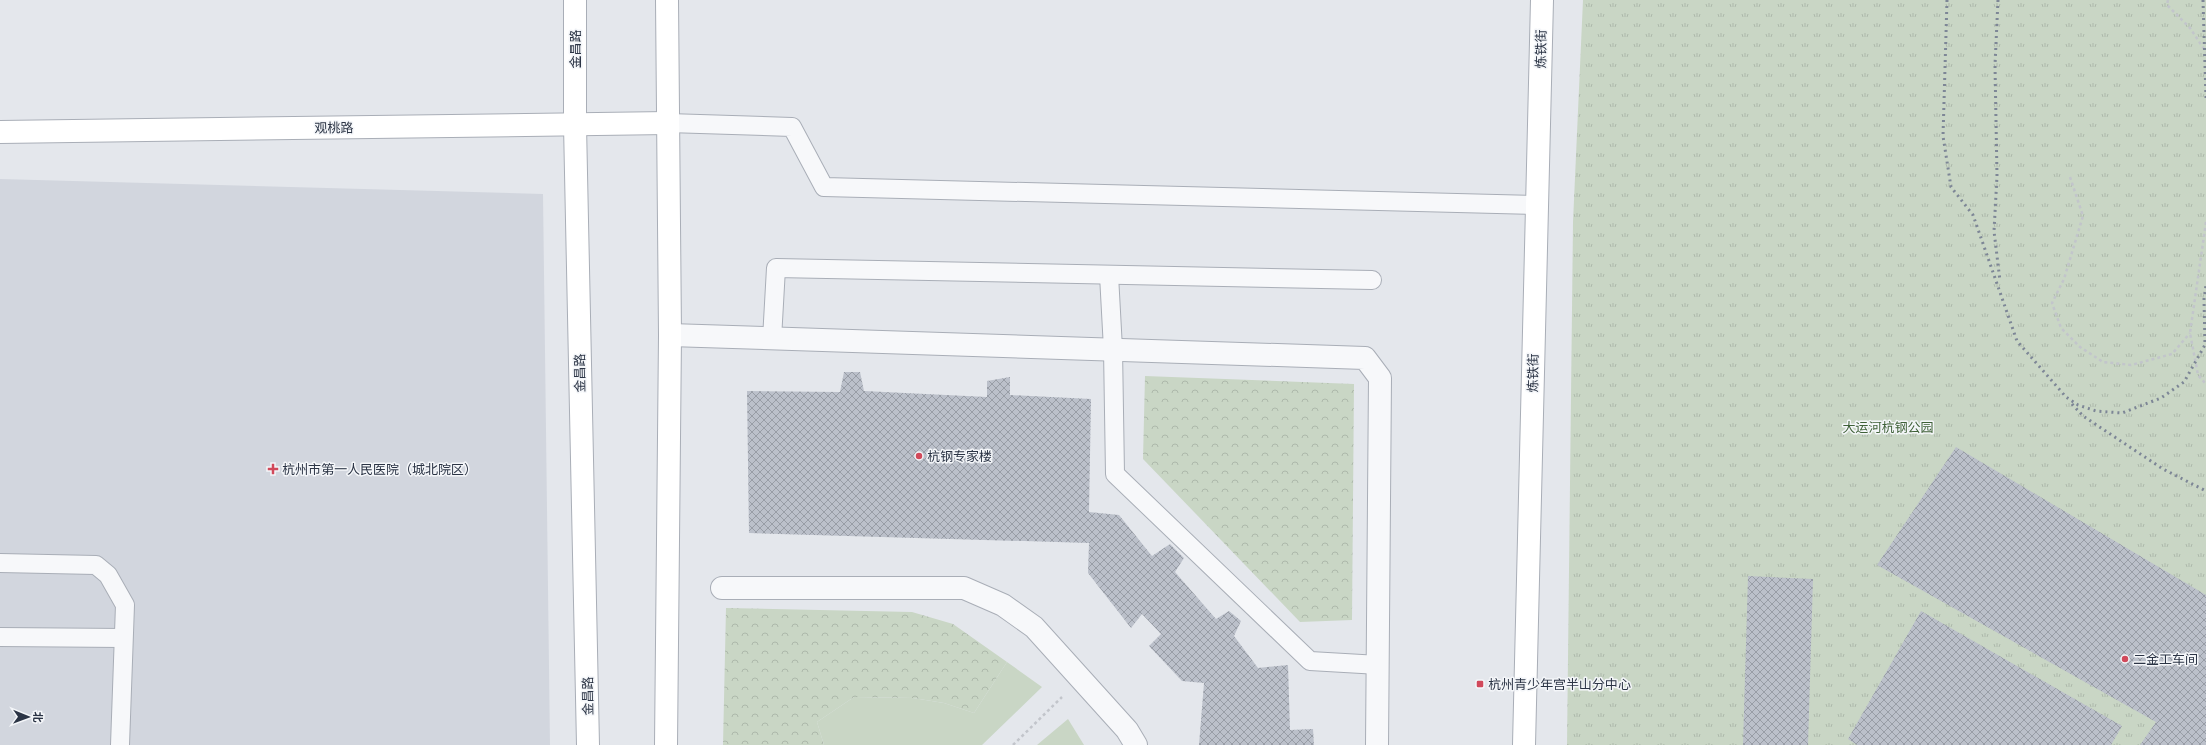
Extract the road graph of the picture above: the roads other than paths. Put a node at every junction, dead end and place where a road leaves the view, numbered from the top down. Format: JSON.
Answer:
{"nodes":[{"id":1,"x":575,"y":0,"type":"edge"},
{"id":2,"x":667,"y":0,"type":"edge"},
{"id":3,"x":1542,"y":0,"type":"edge"},
{"id":4,"x":668,"y":123,"type":"junction"},
{"id":5,"x":575,"y":125,"type":"junction"},
{"id":6,"x":0,"y":132,"type":"edge"},
{"id":7,"x":1538,"y":205,"type":"junction"},
{"id":8,"x":1109,"y":275,"type":"junction"},
{"id":9,"x":1372,"y":280,"type":"dead end"},
{"id":10,"x":670,"y":335,"type":"junction"},
{"id":11,"x":772,"y":339,"type":"junction"},
{"id":12,"x":1113,"y":349,"type":"junction"},
{"id":13,"x":0,"y":563,"type":"edge"},
{"id":14,"x":722,"y":588,"type":"dead end"},
{"id":15,"x":0,"y":637,"type":"edge"},
{"id":16,"x":124,"y":638,"type":"junction"},
{"id":17,"x":1379,"y":665,"type":"junction"},
{"id":18,"x":120,"y":745,"type":"edge"},
{"id":19,"x":588,"y":745,"type":"edge"},
{"id":20,"x":666,"y":745,"type":"edge"},
{"id":21,"x":1136,"y":745,"type":"edge"},
{"id":22,"x":1377,"y":745,"type":"edge"},
{"id":23,"x":1524,"y":745,"type":"edge"}],
"edges":[{"from":1,"to":5,"type":"main road","name":"金昌路"},
{"from":2,"to":4,"type":"main road"},
{"from":3,"to":7,"type":"main road","name":"炼铁街"},
{"from":4,"to":5,"type":"main road","name":"观桃路"},
{"from":4,"to":7,"type":"lane"},
{"from":4,"to":10,"type":"main road"},
{"from":5,"to":6,"type":"main road","name":"观桃路"},
{"from":5,"to":19,"type":"main road","name":"金昌路"},
{"from":7,"to":23,"type":"main road","name":"炼铁街"},
{"from":8,"to":9,"type":"lane"},
{"from":8,"to":11,"type":"lane"},
{"from":8,"to":12,"type":"lane"},
{"from":10,"to":11,"type":"street"},
{"from":10,"to":20,"type":"main road"},
{"from":11,"to":12,"type":"street"},
{"from":12,"to":17,"type":"lane"},
{"from":12,"to":17,"type":"street"},
{"from":13,"to":16,"type":"lane"},
{"from":14,"to":21,"type":"street"},
{"from":15,"to":16,"type":"lane"},
{"from":16,"to":18,"type":"lane"},
{"from":17,"to":22,"type":"street"}]}
